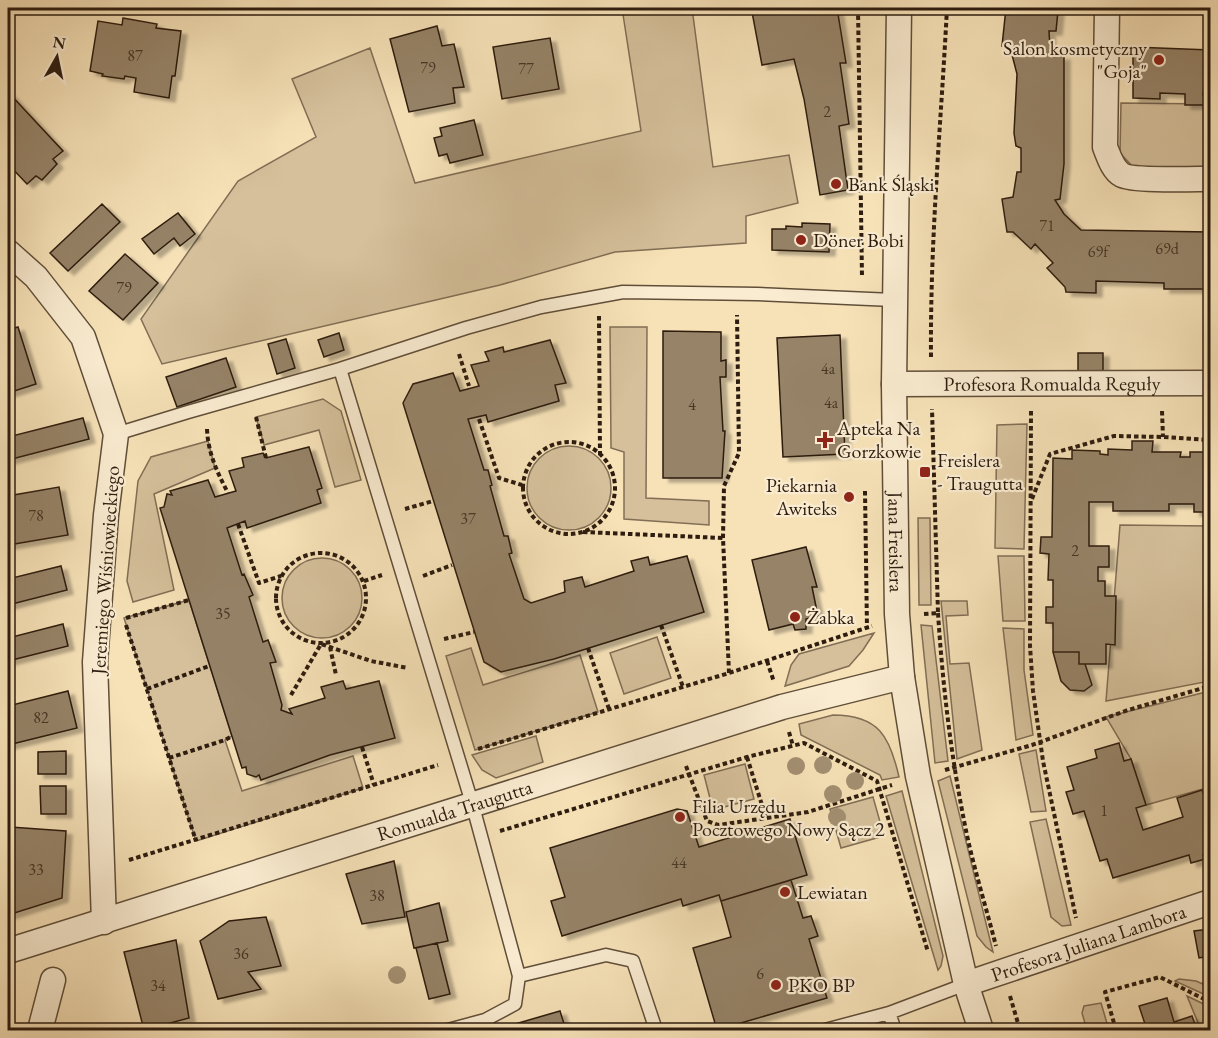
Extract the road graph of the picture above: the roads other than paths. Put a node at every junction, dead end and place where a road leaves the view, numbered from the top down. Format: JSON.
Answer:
{"nodes":[{"id":1,"x":899,"y":8,"type":"edge"},
{"id":2,"x":1107,"y":8,"type":"edge"},
{"id":3,"x":1210,"y":179,"type":"edge"},
{"id":4,"x":8,"y":252,"type":"edge"},
{"id":5,"x":893,"y":300,"type":"junction"},
{"id":6,"x":340,"y":369,"type":"junction"},
{"id":7,"x":1210,"y":383,"type":"edge"},
{"id":8,"x":894,"y":384,"type":"junction"},
{"id":9,"x":116,"y":434,"type":"junction"},
{"id":10,"x":902,"y":677,"type":"junction"},
{"id":11,"x":472,"y":803,"type":"junction"},
{"id":12,"x":1210,"y":902,"type":"edge"},
{"id":13,"x":104,"y":922,"type":"junction"},
{"id":14,"x":8,"y":951,"type":"edge"},
{"id":15,"x":519,"y":976,"type":"junction"},
{"id":16,"x":53,"y":980,"type":"dead end"},
{"id":17,"x":966,"y":984,"type":"junction"},
{"id":18,"x":889,"y":1012,"type":"junction"},
{"id":19,"x":40,"y":1030,"type":"edge"},
{"id":20,"x":448,"y":1030,"type":"edge"},
{"id":21,"x":656,"y":1030,"type":"edge"},
{"id":22,"x":825,"y":1030,"type":"edge"},
{"id":23,"x":895,"y":1030,"type":"edge"},
{"id":24,"x":981,"y":1030,"type":"edge"}],
"edges":[{"from":1,"to":5,"type":"street","name":"Jana Freislera"},
{"from":2,"to":3,"type":"street"},
{"from":4,"to":9,"type":"street","name":"Jeremiego Wiśniowieckiego"},
{"from":5,"to":6,"type":"lane"},
{"from":5,"to":8,"type":"street","name":"Jana Freislera"},
{"from":6,"to":9,"type":"lane"},
{"from":6,"to":11,"type":"lane"},
{"from":7,"to":8,"type":"street","name":"Profesora Romualda Reguły"},
{"from":8,"to":10,"type":"street","name":"Jana Freislera"},
{"from":9,"to":13,"type":"street","name":"Jeremiego Wiśniowieckiego"},
{"from":10,"to":11,"type":"street","name":"Romualda Traugutta"},
{"from":10,"to":17,"type":"street","name":"Jana Freislera"},
{"from":11,"to":13,"type":"street","name":"Romualda Traugutta"},
{"from":11,"to":15,"type":"lane"},
{"from":12,"to":17,"type":"street","name":"Profesora Juliana Lambora"},
{"from":13,"to":14,"type":"street","name":"Romualda Traugutta"},
{"from":15,"to":20,"type":"lane"},
{"from":15,"to":21,"type":"lane"},
{"from":16,"to":19,"type":"street"},
{"from":17,"to":18,"type":"lane"},
{"from":17,"to":24,"type":"street","name":"Jana Freislera"},
{"from":18,"to":22,"type":"lane"},
{"from":18,"to":23,"type":"lane"}]}
